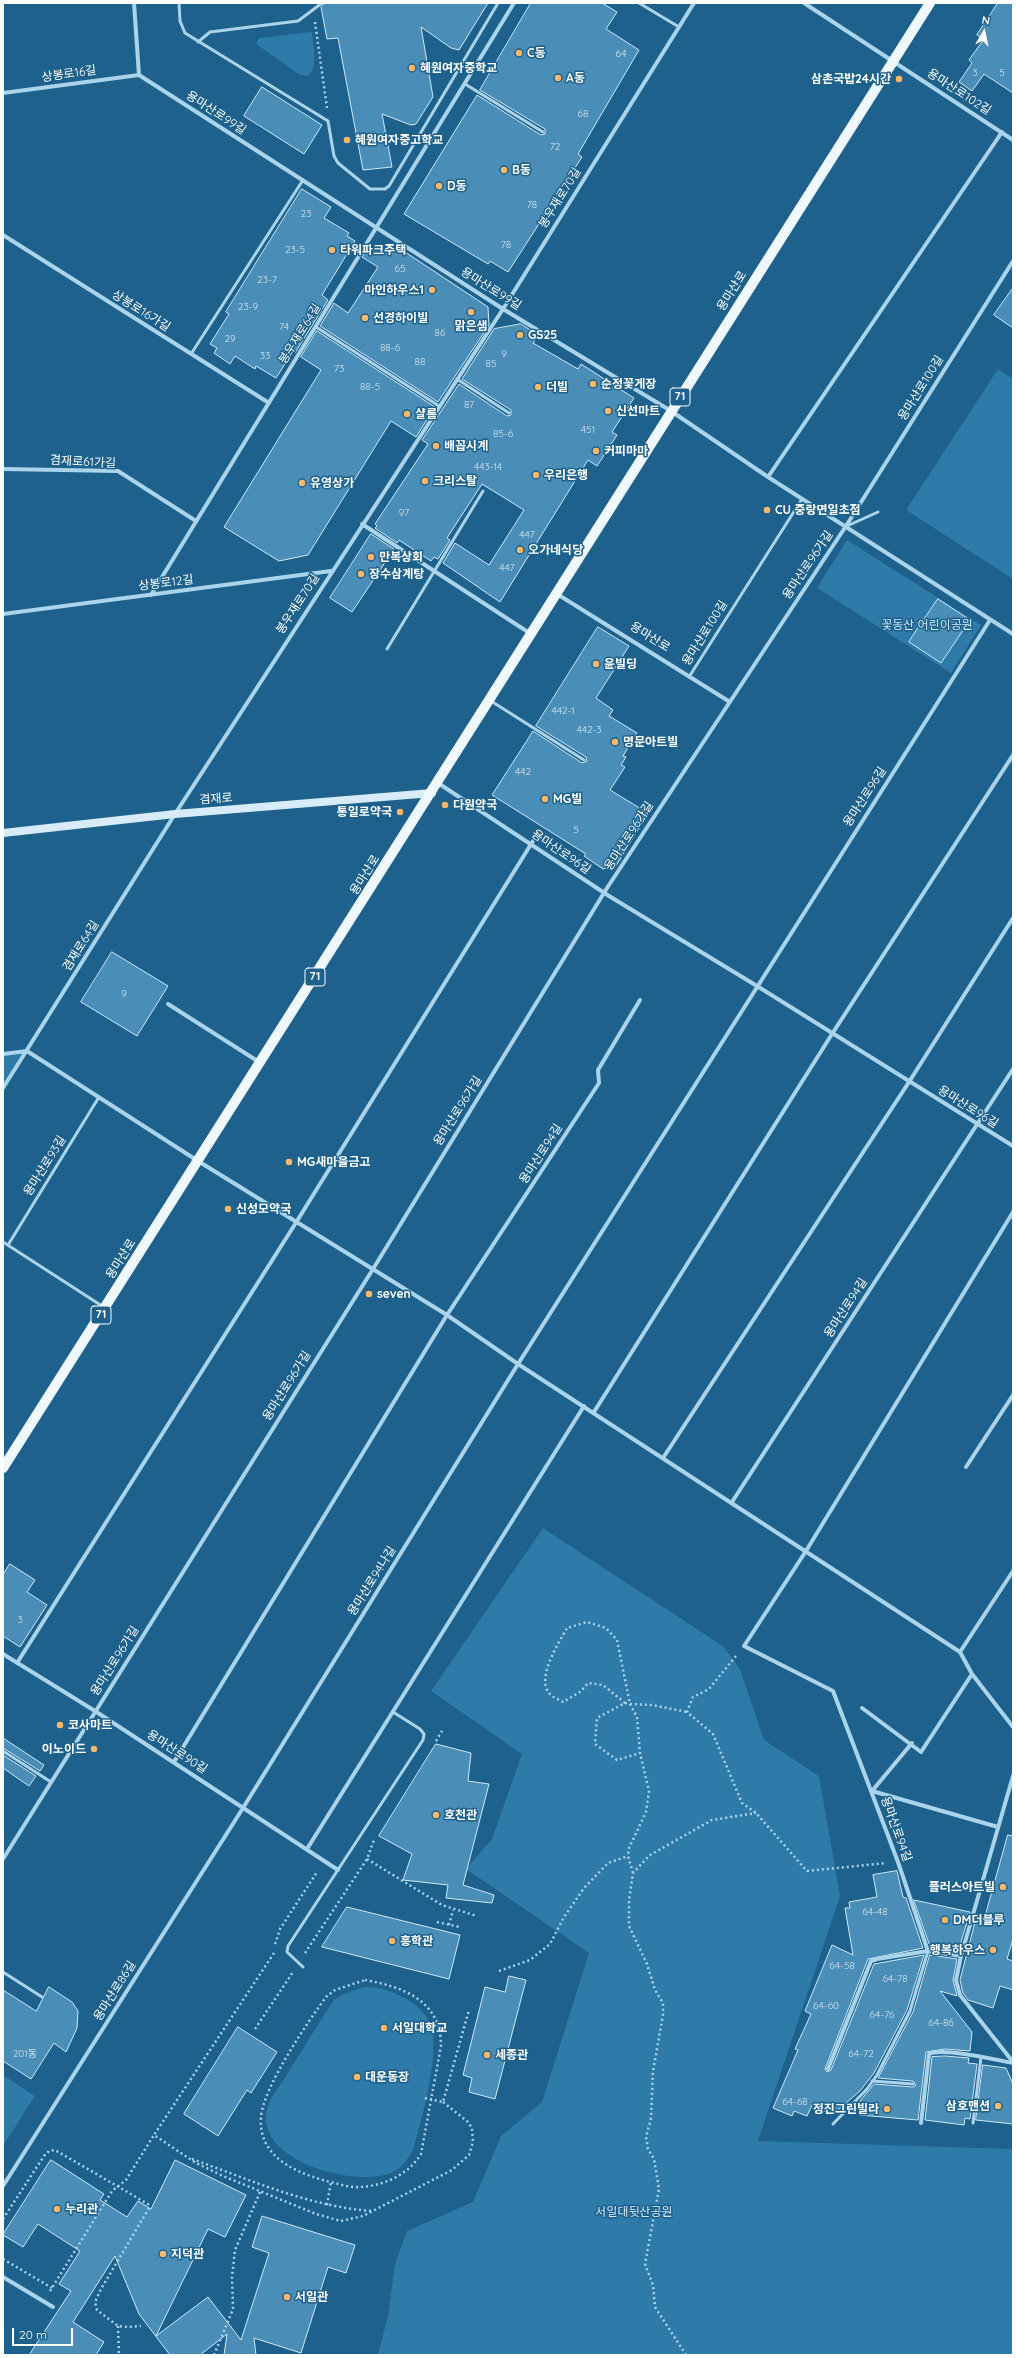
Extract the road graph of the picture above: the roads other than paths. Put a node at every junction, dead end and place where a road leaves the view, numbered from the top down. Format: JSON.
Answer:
{"nodes":[{"id":1,"x":134,"y":3,"type":"edge"},
{"id":2,"x":179,"y":3,"type":"edge"},
{"id":3,"x":322,"y":3,"type":"edge"},
{"id":4,"x":498,"y":3,"type":"edge"},
{"id":5,"x":514,"y":3,"type":"edge"},
{"id":6,"x":639,"y":3,"type":"edge"},
{"id":7,"x":694,"y":3,"type":"edge"},
{"id":8,"x":804,"y":3,"type":"edge"},
{"id":9,"x":930,"y":3,"type":"edge"},
{"id":10,"x":679,"y":27,"type":"junction"},
{"id":11,"x":198,"y":42,"type":"junction"},
{"id":12,"x":894,"y":61,"type":"junction"},
{"id":13,"x":138,"y":75,"type":"junction"},
{"id":14,"x":465,"y":84,"type":"junction"},
{"id":15,"x":3,"y":93,"type":"edge"},
{"id":16,"x":543,"y":132,"type":"dead end"},
{"id":17,"x":1002,"y":132,"type":"junction"},
{"id":18,"x":1013,"y":140,"type":"edge"},
{"id":19,"x":304,"y":180,"type":"junction"},
{"id":20,"x":378,"y":228,"type":"junction"},
{"id":21,"x":3,"y":235,"type":"edge"},
{"id":22,"x":1013,"y":261,"type":"edge"},
{"id":23,"x":503,"y":309,"type":"junction"},
{"id":24,"x":316,"y":327,"type":"junction"},
{"id":25,"x":191,"y":354,"type":"junction"},
{"id":26,"x":457,"y":378,"type":"junction"},
{"id":27,"x":269,"y":403,"type":"junction"},
{"id":28,"x":439,"y":406,"type":"junction"},
{"id":29,"x":671,"y":411,"type":"junction"},
{"id":30,"x":509,"y":413,"type":"dead end"},
{"id":31,"x":3,"y":469,"type":"edge"},
{"id":32,"x":768,"y":477,"type":"junction"},
{"id":33,"x":483,"y":491,"type":"dead end"},
{"id":34,"x":802,"y":499,"type":"junction"},
{"id":35,"x":878,"y":512,"type":"dead end"},
{"id":36,"x":196,"y":521,"type":"junction"},
{"id":37,"x":362,"y":524,"type":"junction"},
{"id":38,"x":846,"y":526,"type":"junction"},
{"id":39,"x":331,"y":571,"type":"junction"},
{"id":40,"x":434,"y":571,"type":"junction"},
{"id":41,"x":557,"y":593,"type":"junction"},
{"id":42,"x":151,"y":595,"type":"junction"},
{"id":43,"x":3,"y":614,"type":"edge"},
{"id":44,"x":990,"y":620,"type":"junction"},
{"id":45,"x":531,"y":634,"type":"junction"},
{"id":46,"x":1013,"y":634,"type":"edge"},
{"id":47,"x":387,"y":649,"type":"dead end"},
{"id":48,"x":689,"y":677,"type":"junction"},
{"id":49,"x":490,"y":700,"type":"junction"},
{"id":50,"x":730,"y":702,"type":"junction"},
{"id":51,"x":1013,"y":755,"type":"edge"},
{"id":52,"x":584,"y":760,"type":"dead end"},
{"id":53,"x":438,"y":783,"type":"junction"},
{"id":54,"x":432,"y":793,"type":"junction"},
{"id":55,"x":175,"y":814,"type":"junction"},
{"id":56,"x":3,"y":833,"type":"edge"},
{"id":57,"x":532,"y":843,"type":"junction"},
{"id":58,"x":604,"y":893,"type":"junction"},
{"id":59,"x":1013,"y":918,"type":"edge"},
{"id":60,"x":757,"y":986,"type":"junction"},
{"id":61,"x":640,"y":1000,"type":"dead end"},
{"id":62,"x":168,"y":1004,"type":"dead end"},
{"id":63,"x":832,"y":1034,"type":"junction"},
{"id":64,"x":27,"y":1051,"type":"junction"},
{"id":65,"x":3,"y":1054,"type":"edge"},
{"id":66,"x":260,"y":1063,"type":"junction"},
{"id":67,"x":1013,"y":1069,"type":"edge"},
{"id":68,"x":910,"y":1082,"type":"junction"},
{"id":69,"x":3,"y":1088,"type":"edge"},
{"id":70,"x":99,"y":1097,"type":"junction"},
{"id":71,"x":977,"y":1124,"type":"junction"},
{"id":72,"x":1013,"y":1146,"type":"edge"},
{"id":73,"x":198,"y":1161,"type":"junction"},
{"id":74,"x":1013,"y":1212,"type":"edge"},
{"id":75,"x":297,"y":1221,"type":"junction"},
{"id":76,"x":3,"y":1242,"type":"edge"},
{"id":77,"x":8,"y":1245,"type":"junction"},
{"id":78,"x":373,"y":1269,"type":"junction"},
{"id":79,"x":105,"y":1308,"type":"junction"},
{"id":80,"x":447,"y":1316,"type":"junction"},
{"id":81,"x":518,"y":1364,"type":"junction"},
{"id":82,"x":1013,"y":1395,"type":"edge"},
{"id":83,"x":584,"y":1406,"type":"junction"},
{"id":84,"x":594,"y":1412,"type":"junction"},
{"id":85,"x":663,"y":1458,"type":"junction"},
{"id":86,"x":966,"y":1467,"type":"dead end"},
{"id":87,"x":3,"y":1468,"type":"edge"},
{"id":88,"x":732,"y":1502,"type":"junction"},
{"id":89,"x":806,"y":1551,"type":"junction"},
{"id":90,"x":1013,"y":1571,"type":"edge"},
{"id":91,"x":960,"y":1652,"type":"junction"},
{"id":92,"x":3,"y":1654,"type":"edge"},
{"id":93,"x":17,"y":1663,"type":"junction"},
{"id":94,"x":972,"y":1674,"type":"junction"},
{"id":95,"x":862,"y":1708,"type":"dead end"},
{"id":96,"x":95,"y":1711,"type":"junction"},
{"id":97,"x":393,"y":1712,"type":"junction"},
{"id":98,"x":1013,"y":1727,"type":"edge"},
{"id":99,"x":912,"y":1743,"type":"junction"},
{"id":100,"x":3,"y":1751,"type":"edge"},
{"id":101,"x":174,"y":1762,"type":"junction"},
{"id":102,"x":1013,"y":1776,"type":"edge"},
{"id":103,"x":51,"y":1782,"type":"junction"},
{"id":104,"x":872,"y":1791,"type":"junction"},
{"id":105,"x":243,"y":1808,"type":"junction"},
{"id":106,"x":998,"y":1827,"type":"junction"},
{"id":107,"x":306,"y":1849,"type":"junction"},
{"id":108,"x":3,"y":1859,"type":"edge"},
{"id":109,"x":338,"y":1870,"type":"junction"},
{"id":110,"x":928,"y":1951,"type":"junction"},
{"id":111,"x":961,"y":1956,"type":"junction"},
{"id":112,"x":303,"y":1967,"type":"dead end"},
{"id":113,"x":3,"y":1972,"type":"edge"},
{"id":114,"x":42,"y":1997,"type":"dead end"},
{"id":115,"x":981,"y":2057,"type":"junction"},
{"id":116,"x":1013,"y":2062,"type":"edge"},
{"id":117,"x":828,"y":2069,"type":"dead end"},
{"id":118,"x":872,"y":2082,"type":"junction"},
{"id":119,"x":913,"y":2084,"type":"dead end"},
{"id":120,"x":921,"y":2123,"type":"dead end"},
{"id":121,"x":973,"y":2123,"type":"dead end"},
{"id":122,"x":833,"y":2124,"type":"dead end"},
{"id":123,"x":3,"y":2186,"type":"edge"},
{"id":124,"x":3,"y":2277,"type":"edge"},
{"id":125,"x":53,"y":2307,"type":"dead end"}],
"edges":[{"from":1,"to":13,"type":"street"},
{"from":2,"to":11,"type":"lane"},
{"from":3,"to":11,"type":"lane"},
{"from":4,"to":11,"type":"lane"},
{"from":5,"to":14,"type":"street","name":"봉우재로64길"},
{"from":6,"to":10,"type":"lane"},
{"from":7,"to":10,"type":"street","name":"봉우재로70길"},
{"from":8,"to":12,"type":"street","name":"용마산로102길"},
{"from":9,"to":12,"type":"main road","name":"용마산로","number":"71"},
{"from":10,"to":23,"type":"street","name":"봉우재로70길"},
{"from":12,"to":17,"type":"street","name":"용마산로102길"},
{"from":12,"to":29,"type":"main road","name":"용마산로","number":"71"},
{"from":13,"to":15,"type":"street","name":"상봉로16길"},
{"from":13,"to":19,"type":"street","name":"용마산로99길"},
{"from":14,"to":16,"type":"lane"},
{"from":14,"to":20,"type":"street","name":"봉우재로64길"},
{"from":17,"to":18,"type":"street","name":"용마산로102길"},
{"from":17,"to":32,"type":"street"},
{"from":19,"to":20,"type":"street","name":"용마산로99길"},
{"from":19,"to":25,"type":"lane"},
{"from":20,"to":23,"type":"street","name":"용마산로99길"},
{"from":20,"to":24,"type":"street","name":"봉우재로64길"},
{"from":21,"to":25,"type":"street","name":"상봉로16가길"},
{"from":22,"to":38,"type":"street","name":"용마산로100길"},
{"from":23,"to":26,"type":"street","name":"봉우재로70길"},
{"from":23,"to":29,"type":"street","name":"용마산로99길"},
{"from":24,"to":27,"type":"street","name":"봉우재로64길"},
{"from":24,"to":28,"type":"lane"},
{"from":25,"to":27,"type":"street","name":"상봉로16가길"},
{"from":26,"to":28,"type":"street","name":"봉우재로70길"},
{"from":26,"to":30,"type":"lane"},
{"from":27,"to":36,"type":"street","name":"봉우재로64길"},
{"from":28,"to":37,"type":"street","name":"봉우재로70길"},
{"from":29,"to":32,"type":"street"},
{"from":29,"to":41,"type":"main road","name":"용마산로","number":"71"},
{"from":31,"to":36,"type":"street","name":"겸재로61가길"},
{"from":32,"to":34,"type":"street"},
{"from":33,"to":40,"type":"lane"},
{"from":34,"to":38,"type":"street"},
{"from":34,"to":48,"type":"lane","name":"용마산로100길"},
{"from":35,"to":38,"type":"lane"},
{"from":36,"to":42,"type":"street","name":"봉우재로64길"},
{"from":37,"to":39,"type":"street","name":"봉우재로70길"},
{"from":37,"to":40,"type":"street"},
{"from":38,"to":44,"type":"street"},
{"from":38,"to":50,"type":"street","name":"용마산로96가길"},
{"from":39,"to":42,"type":"street","name":"상봉로12길"},
{"from":39,"to":55,"type":"street","name":"봉우재로70길"},
{"from":40,"to":45,"type":"street"},
{"from":40,"to":47,"type":"lane"},
{"from":41,"to":45,"type":"main road","name":"용마산로","number":"71"},
{"from":41,"to":48,"type":"street","name":"용마산로"},
{"from":42,"to":43,"type":"street","name":"상봉로12길"},
{"from":44,"to":46,"type":"street"},
{"from":44,"to":60,"type":"street","name":"용마산로96길"},
{"from":45,"to":49,"type":"main road","name":"용마산로","number":"71"},
{"from":48,"to":50,"type":"street","name":"용마산로"},
{"from":49,"to":52,"type":"lane"},
{"from":49,"to":53,"type":"main road","name":"용마산로","number":"71"},
{"from":50,"to":58,"type":"street","name":"용마산로96가길"},
{"from":51,"to":63,"type":"street"},
{"from":53,"to":54,"type":"main road","name":"용마산로","number":"71"},
{"from":53,"to":57,"type":"street","name":"용마산로96길"},
{"from":54,"to":55,"type":"main road","name":"겸재로"},
{"from":54,"to":66,"type":"main road","name":"용마산로","number":"71"},
{"from":55,"to":56,"type":"main road","name":"겸재로"},
{"from":55,"to":64,"type":"street","name":"겸재로64길"},
{"from":57,"to":58,"type":"street","name":"용마산로96길"},
{"from":57,"to":75,"type":"street"},
{"from":58,"to":60,"type":"street","name":"용마산로96길"},
{"from":58,"to":78,"type":"street","name":"용마산로96가길"},
{"from":59,"to":68,"type":"street"},
{"from":60,"to":63,"type":"street","name":"용마산로96길"},
{"from":60,"to":81,"type":"street"},
{"from":61,"to":80,"type":"street","name":"용마산로94길"},
{"from":62,"to":66,"type":"street"},
{"from":63,"to":68,"type":"street","name":"용마산로96길"},
{"from":63,"to":84,"type":"street"},
{"from":64,"to":65,"type":"street"},
{"from":64,"to":69,"type":"street","name":"겸재로64길"},
{"from":64,"to":70,"type":"street"},
{"from":66,"to":73,"type":"main road","name":"용마산로","number":"71"},
{"from":67,"to":71,"type":"street","name":"용마산로94길"},
{"from":68,"to":71,"type":"street","name":"용마산로96길"},
{"from":68,"to":85,"type":"street"},
{"from":70,"to":73,"type":"street"},
{"from":70,"to":77,"type":"lane","name":"용마산로93길"},
{"from":71,"to":72,"type":"street","name":"용마산로96길"},
{"from":71,"to":88,"type":"street","name":"용마산로94길"},
{"from":73,"to":75,"type":"street"},
{"from":73,"to":79,"type":"main road","name":"용마산로","number":"71"},
{"from":74,"to":89,"type":"street"},
{"from":75,"to":78,"type":"street"},
{"from":75,"to":93,"type":"street"},
{"from":76,"to":77,"type":"lane"},
{"from":77,"to":79,"type":"lane"},
{"from":78,"to":80,"type":"street"},
{"from":78,"to":96,"type":"street","name":"용마산로96가길"},
{"from":79,"to":87,"type":"main road","name":"용마산로","number":"71"},
{"from":80,"to":81,"type":"street"},
{"from":80,"to":101,"type":"street","name":"용마산로94길"},
{"from":81,"to":83,"type":"street"},
{"from":81,"to":105,"type":"street","name":"용마산로94나길"},
{"from":82,"to":86,"type":"street"},
{"from":83,"to":84,"type":"street"},
{"from":83,"to":97,"type":"street"},
{"from":84,"to":85,"type":"street"},
{"from":85,"to":88,"type":"street"},
{"from":88,"to":89,"type":"street"},
{"from":89,"to":91,"type":"street"},
{"from":89,"to":104,"type":"street"},
{"from":90,"to":91,"type":"street"},
{"from":91,"to":94,"type":"street"},
{"from":92,"to":93,"type":"street","name":"용마산로90길"},
{"from":93,"to":96,"type":"street","name":"용마산로90길"},
{"from":94,"to":98,"type":"street"},
{"from":94,"to":99,"type":"street"},
{"from":95,"to":99,"type":"street"},
{"from":96,"to":101,"type":"street","name":"용마산로90길"},
{"from":96,"to":103,"type":"street","name":"용마산로96가길"},
{"from":97,"to":107,"type":"street"},
{"from":97,"to":109,"type":"lane"},
{"from":99,"to":104,"type":"street"},
{"from":100,"to":103,"type":"lane"},
{"from":101,"to":105,"type":"street","name":"용마산로90길"},
{"from":102,"to":106,"type":"street"},
{"from":103,"to":108,"type":"street","name":"용마산로96가길"},
{"from":104,"to":106,"type":"street","name":"용마산로94길"},
{"from":104,"to":110,"type":"street","name":"용마산로94길"},
{"from":105,"to":107,"type":"street","name":"용마산로90길"},
{"from":105,"to":123,"type":"street","name":"용마산로86길"},
{"from":106,"to":111,"type":"street"},
{"from":107,"to":109,"type":"street","name":"용마산로90길"},
{"from":109,"to":112,"type":"lane"},
{"from":110,"to":111,"type":"street"},
{"from":110,"to":117,"type":"street"},
{"from":110,"to":118,"type":"lane"},
{"from":111,"to":116,"type":"street"},
{"from":113,"to":114,"type":"lane"},
{"from":115,"to":116,"type":"street"},
{"from":115,"to":120,"type":"street"},
{"from":115,"to":121,"type":"lane"},
{"from":118,"to":119,"type":"lane"},
{"from":118,"to":122,"type":"lane"},
{"from":124,"to":125,"type":"street"}]}
